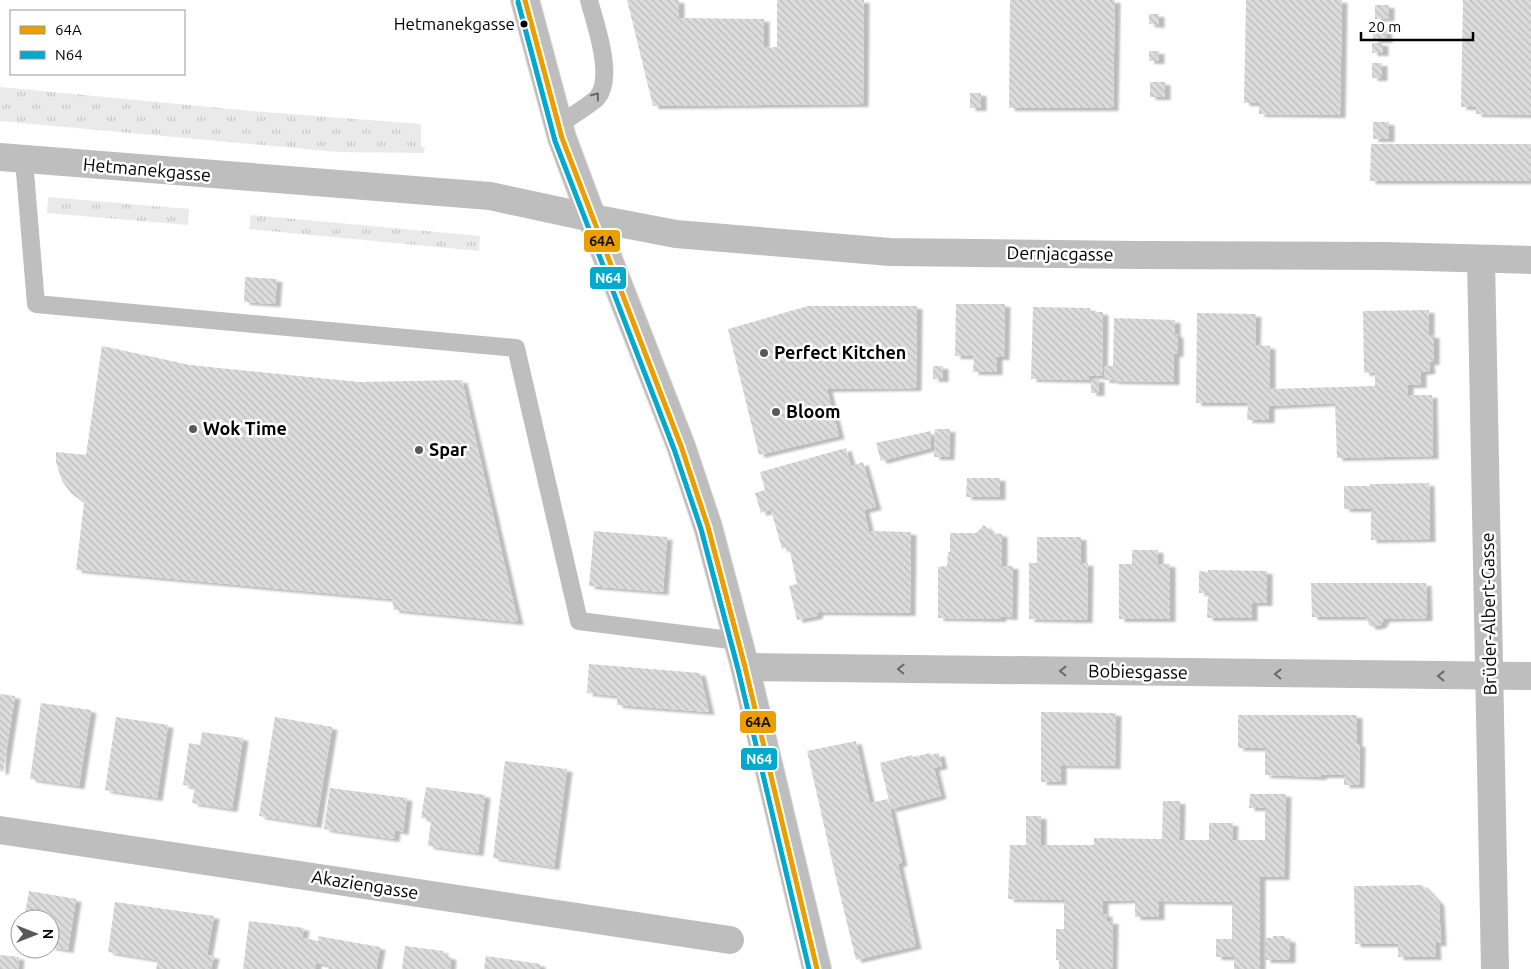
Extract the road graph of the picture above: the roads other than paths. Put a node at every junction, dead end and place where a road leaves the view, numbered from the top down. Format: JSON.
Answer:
{"nodes":[{"id":1,"x":525,"y":0,"type":"edge"},
{"id":2,"x":589,"y":0,"type":"edge"},
{"id":3,"x":558,"y":125,"type":"junction"},
{"id":4,"x":12,"y":158,"type":"edge"},
{"id":5,"x":592,"y":218,"type":"junction"},
{"id":6,"x":1482,"y":259,"type":"junction"},
{"id":7,"x":1531,"y":260,"type":"edge"},
{"id":8,"x":738,"y":641,"type":"junction"},
{"id":9,"x":745,"y":668,"type":"junction"},
{"id":10,"x":1490,"y":676,"type":"junction"},
{"id":11,"x":1531,"y":676,"type":"edge"},
{"id":12,"x":0,"y":830,"type":"edge"},
{"id":13,"x":730,"y":940,"type":"dead end"},
{"id":14,"x":818,"y":969,"type":"edge"},
{"id":15,"x":1495,"y":969,"type":"edge"}],
"edges":[{"from":1,"to":3,"type":"main road"},
{"from":3,"to":2,"type":"lane","one_way":true},
{"from":3,"to":5,"type":"main road"},
{"from":4,"to":5,"type":"street","name":"Hetmanekgasse"},
{"from":4,"to":8,"type":"lane"},
{"from":5,"to":6,"type":"street","name":"Dernjacgasse"},
{"from":5,"to":8,"type":"main road"},
{"from":6,"to":7,"type":"street","name":"Dernjacgasse"},
{"from":6,"to":10,"type":"street","name":"Brüder-Albert-Gasse"},
{"from":8,"to":9,"type":"main road"},
{"from":10,"to":9,"type":"street","name":"Bobiesgasse","one_way":true},
{"from":9,"to":14,"type":"main road"},
{"from":10,"to":11,"type":"street","name":"Bobiesgasse"},
{"from":10,"to":15,"type":"street","name":"Brüder-Albert-Gasse"},
{"from":12,"to":13,"type":"street","name":"Akaziengasse"}]}
